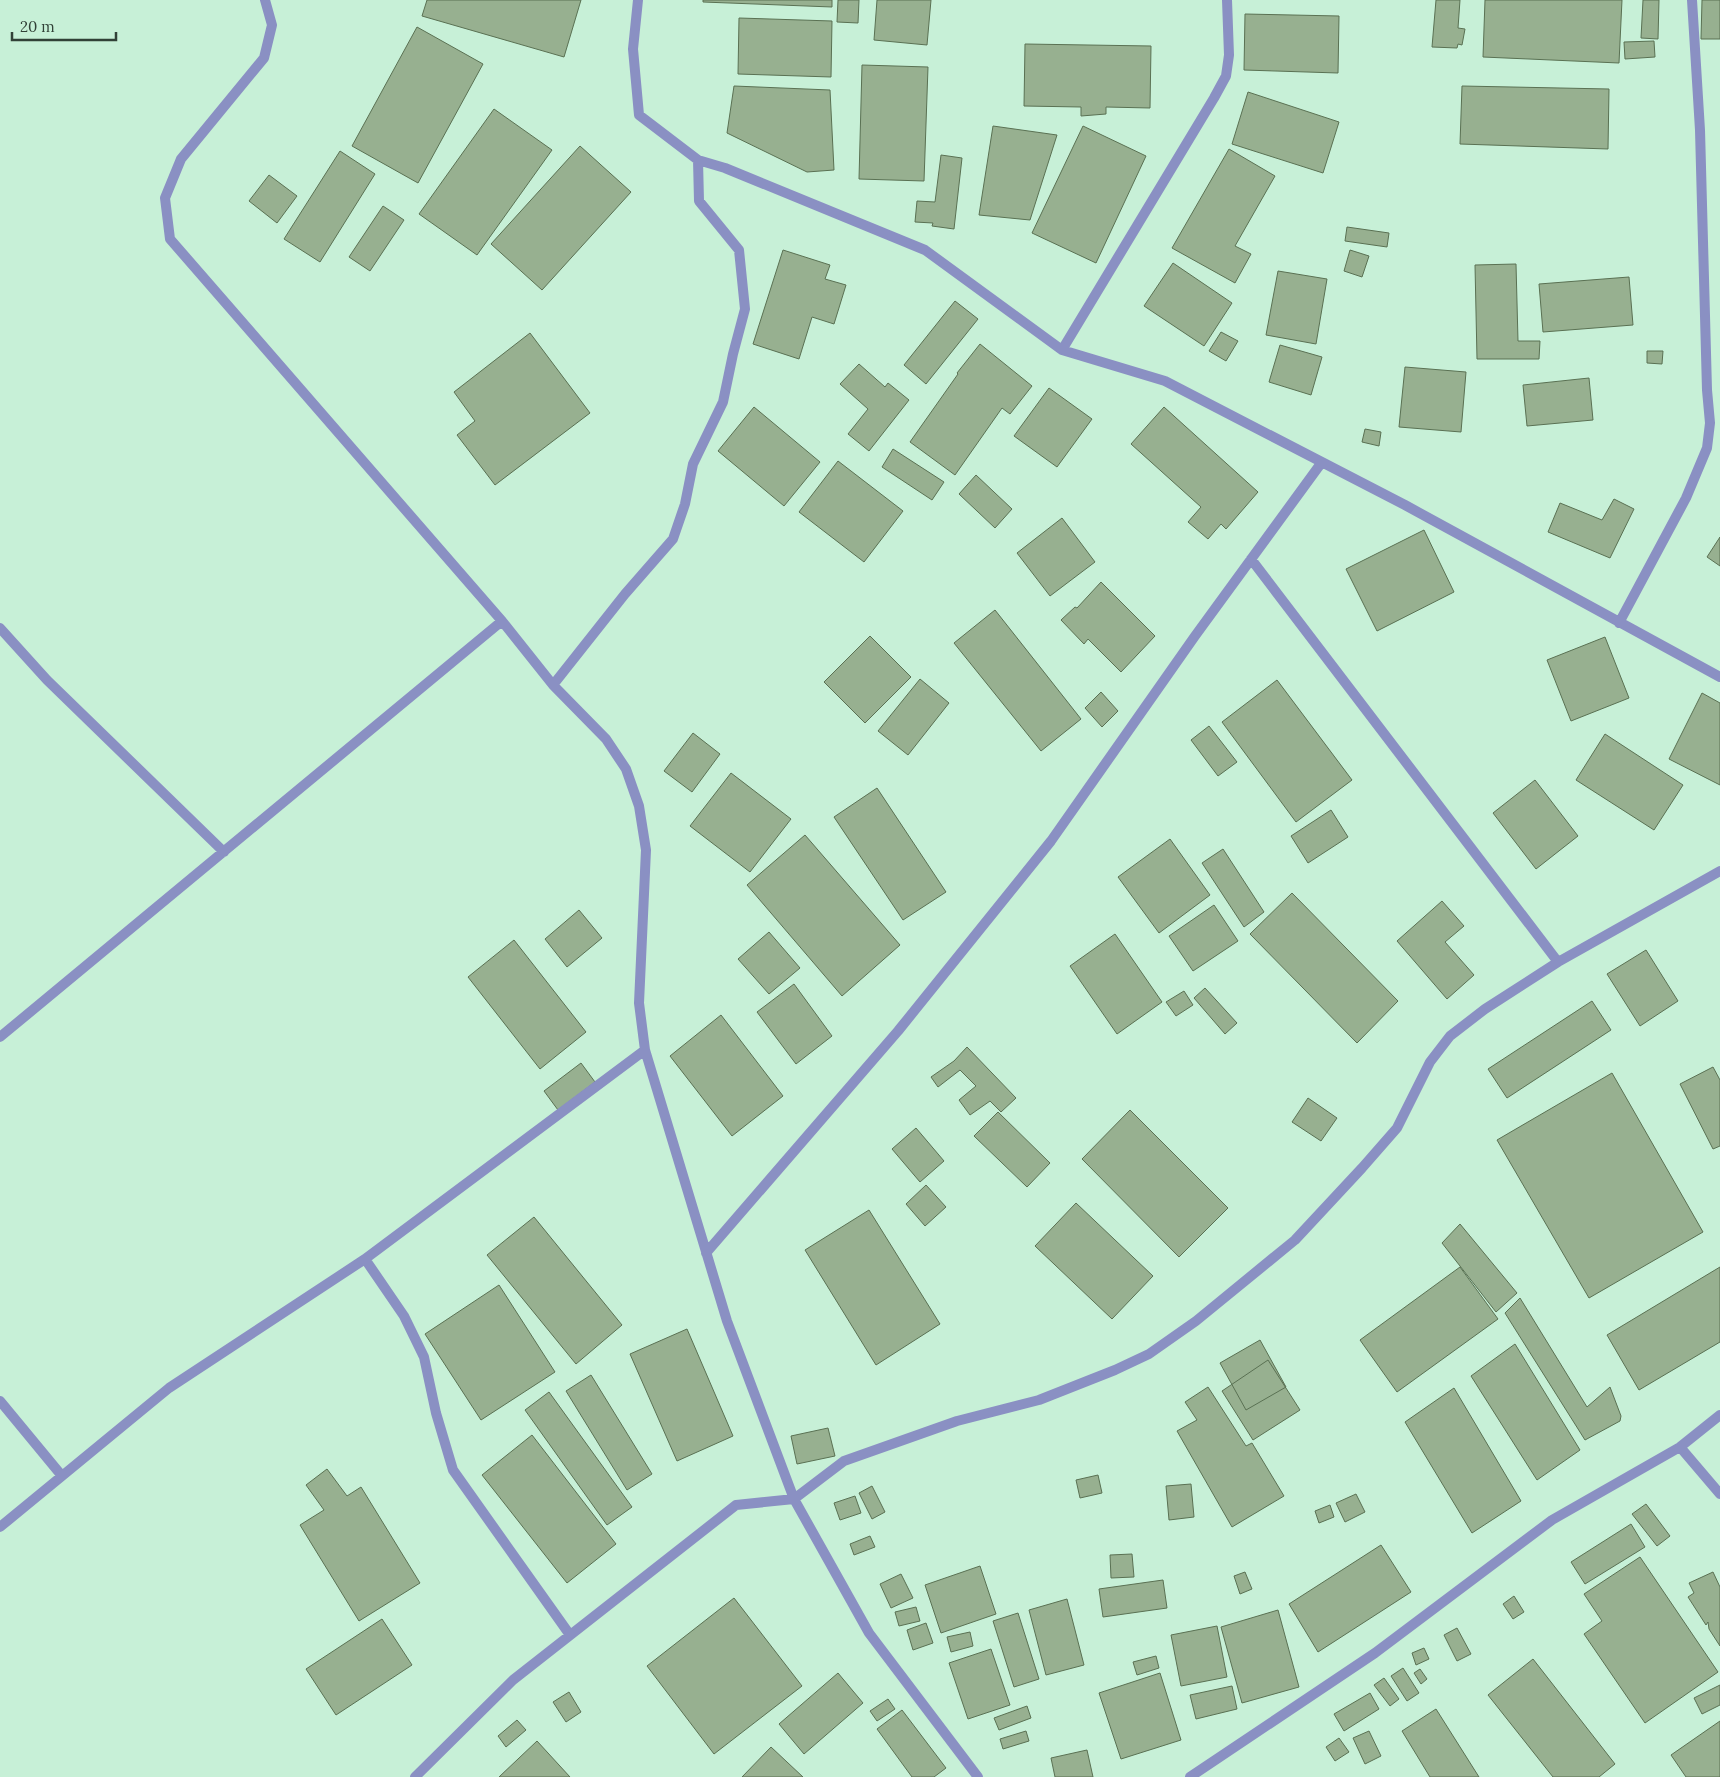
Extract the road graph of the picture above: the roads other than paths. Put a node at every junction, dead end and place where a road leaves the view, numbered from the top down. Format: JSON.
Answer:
{"nodes":[{"id":1,"x":265,"y":0,"type":"edge"},
{"id":2,"x":638,"y":0,"type":"edge"},
{"id":3,"x":1227,"y":0,"type":"edge"},
{"id":4,"x":1692,"y":0,"type":"edge"},
{"id":5,"x":698,"y":160,"type":"junction"},
{"id":6,"x":1062,"y":350,"type":"junction"},
{"id":7,"x":1322,"y":462,"type":"junction"},
{"id":8,"x":1251,"y":559,"type":"junction"},
{"id":9,"x":502,"y":622,"type":"junction"},
{"id":10,"x":1619,"y":623,"type":"junction"},
{"id":11,"x":0,"y":628,"type":"edge"},
{"id":12,"x":1720,"y":677,"type":"edge"},
{"id":13,"x":552,"y":684,"type":"junction"},
{"id":14,"x":224,"y":852,"type":"junction"},
{"id":15,"x":1720,"y":871,"type":"edge"},
{"id":16,"x":1558,"y":962,"type":"junction"},
{"id":17,"x":0,"y":1037,"type":"edge"},
{"id":18,"x":645,"y":1050,"type":"junction"},
{"id":19,"x":706,"y":1253,"type":"junction"},
{"id":20,"x":365,"y":1259,"type":"junction"},
{"id":21,"x":0,"y":1400,"type":"edge"},
{"id":22,"x":1720,"y":1415,"type":"edge"},
{"id":23,"x":1680,"y":1447,"type":"junction"},
{"id":24,"x":62,"y":1476,"type":"junction"},
{"id":25,"x":1720,"y":1494,"type":"edge"},
{"id":26,"x":794,"y":1499,"type":"junction"},
{"id":27,"x":0,"y":1527,"type":"edge"},
{"id":28,"x":570,"y":1635,"type":"junction"},
{"id":29,"x":415,"y":1777,"type":"edge"},
{"id":30,"x":978,"y":1777,"type":"edge"},
{"id":31,"x":1190,"y":1777,"type":"edge"}],
"edges":[{"from":1,"to":9,"type":"street"},
{"from":2,"to":5,"type":"street"},
{"from":3,"to":6,"type":"street"},
{"from":4,"to":10,"type":"street"},
{"from":5,"to":6,"type":"street"},
{"from":5,"to":13,"type":"street"},
{"from":6,"to":7,"type":"street"},
{"from":7,"to":8,"type":"street"},
{"from":7,"to":10,"type":"street"},
{"from":8,"to":16,"type":"street"},
{"from":8,"to":19,"type":"street"},
{"from":9,"to":13,"type":"street"},
{"from":9,"to":14,"type":"street"},
{"from":10,"to":12,"type":"street"},
{"from":11,"to":14,"type":"street"},
{"from":13,"to":18,"type":"street"},
{"from":14,"to":17,"type":"street"},
{"from":15,"to":16,"type":"street"},
{"from":16,"to":26,"type":"street"},
{"from":18,"to":19,"type":"street"},
{"from":18,"to":20,"type":"street"},
{"from":19,"to":26,"type":"street"},
{"from":20,"to":24,"type":"street"},
{"from":20,"to":28,"type":"street"},
{"from":21,"to":24,"type":"street"},
{"from":22,"to":23,"type":"street"},
{"from":23,"to":25,"type":"street"},
{"from":23,"to":31,"type":"street"},
{"from":24,"to":27,"type":"street"},
{"from":26,"to":28,"type":"street"},
{"from":26,"to":30,"type":"street"},
{"from":28,"to":29,"type":"street"}]}
